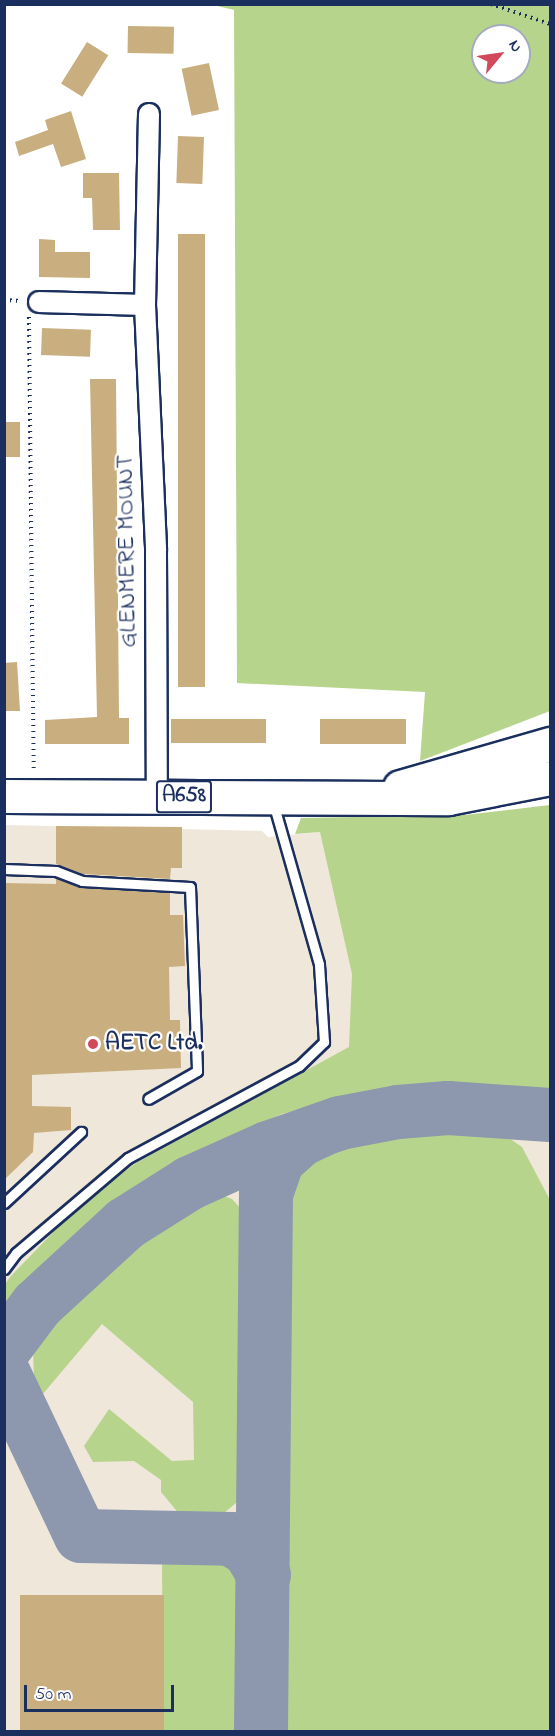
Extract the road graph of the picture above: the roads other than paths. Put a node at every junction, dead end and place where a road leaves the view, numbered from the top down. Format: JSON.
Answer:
{"nodes":[{"id":1,"x":149,"y":114,"type":"dead end"},
{"id":2,"x":145,"y":305,"type":"junction"},
{"id":3,"x":34,"y":307,"type":"road end"},
{"id":4,"x":550,"y":744,"type":"edge"},
{"id":5,"x":550,"y":778,"type":"edge"},
{"id":6,"x":20,"y":796,"type":"edge"},
{"id":7,"x":157,"y":796,"type":"junction"},
{"id":8,"x":364,"y":797,"type":"junction"},
{"id":9,"x":272,"y":798,"type":"junction"},
{"id":10,"x":4,"y":869,"type":"edge"},
{"id":11,"x":148,"y":1099,"type":"dead end"},
{"id":12,"x":81,"y":1132,"type":"dead end"},
{"id":13,"x":4,"y":1203,"type":"edge"},
{"id":14,"x":4,"y":1269,"type":"edge"}],
"edges":[{"from":1,"to":2,"type":"street","name":"GLENMERE MOUNT"},
{"from":2,"to":3,"type":"street"},
{"from":2,"to":7,"type":"street","name":"GLENMERE MOUNT"},
{"from":4,"to":8,"type":"highway","number":"A658"},
{"from":5,"to":8,"type":"highway","number":"A658"},
{"from":6,"to":7,"type":"highway","number":"A658"},
{"from":7,"to":9,"type":"highway","number":"A658"},
{"from":8,"to":9,"type":"highway","number":"A658"},
{"from":9,"to":14,"type":"lane"},
{"from":10,"to":11,"type":"lane"},
{"from":12,"to":13,"type":"lane"}]}
